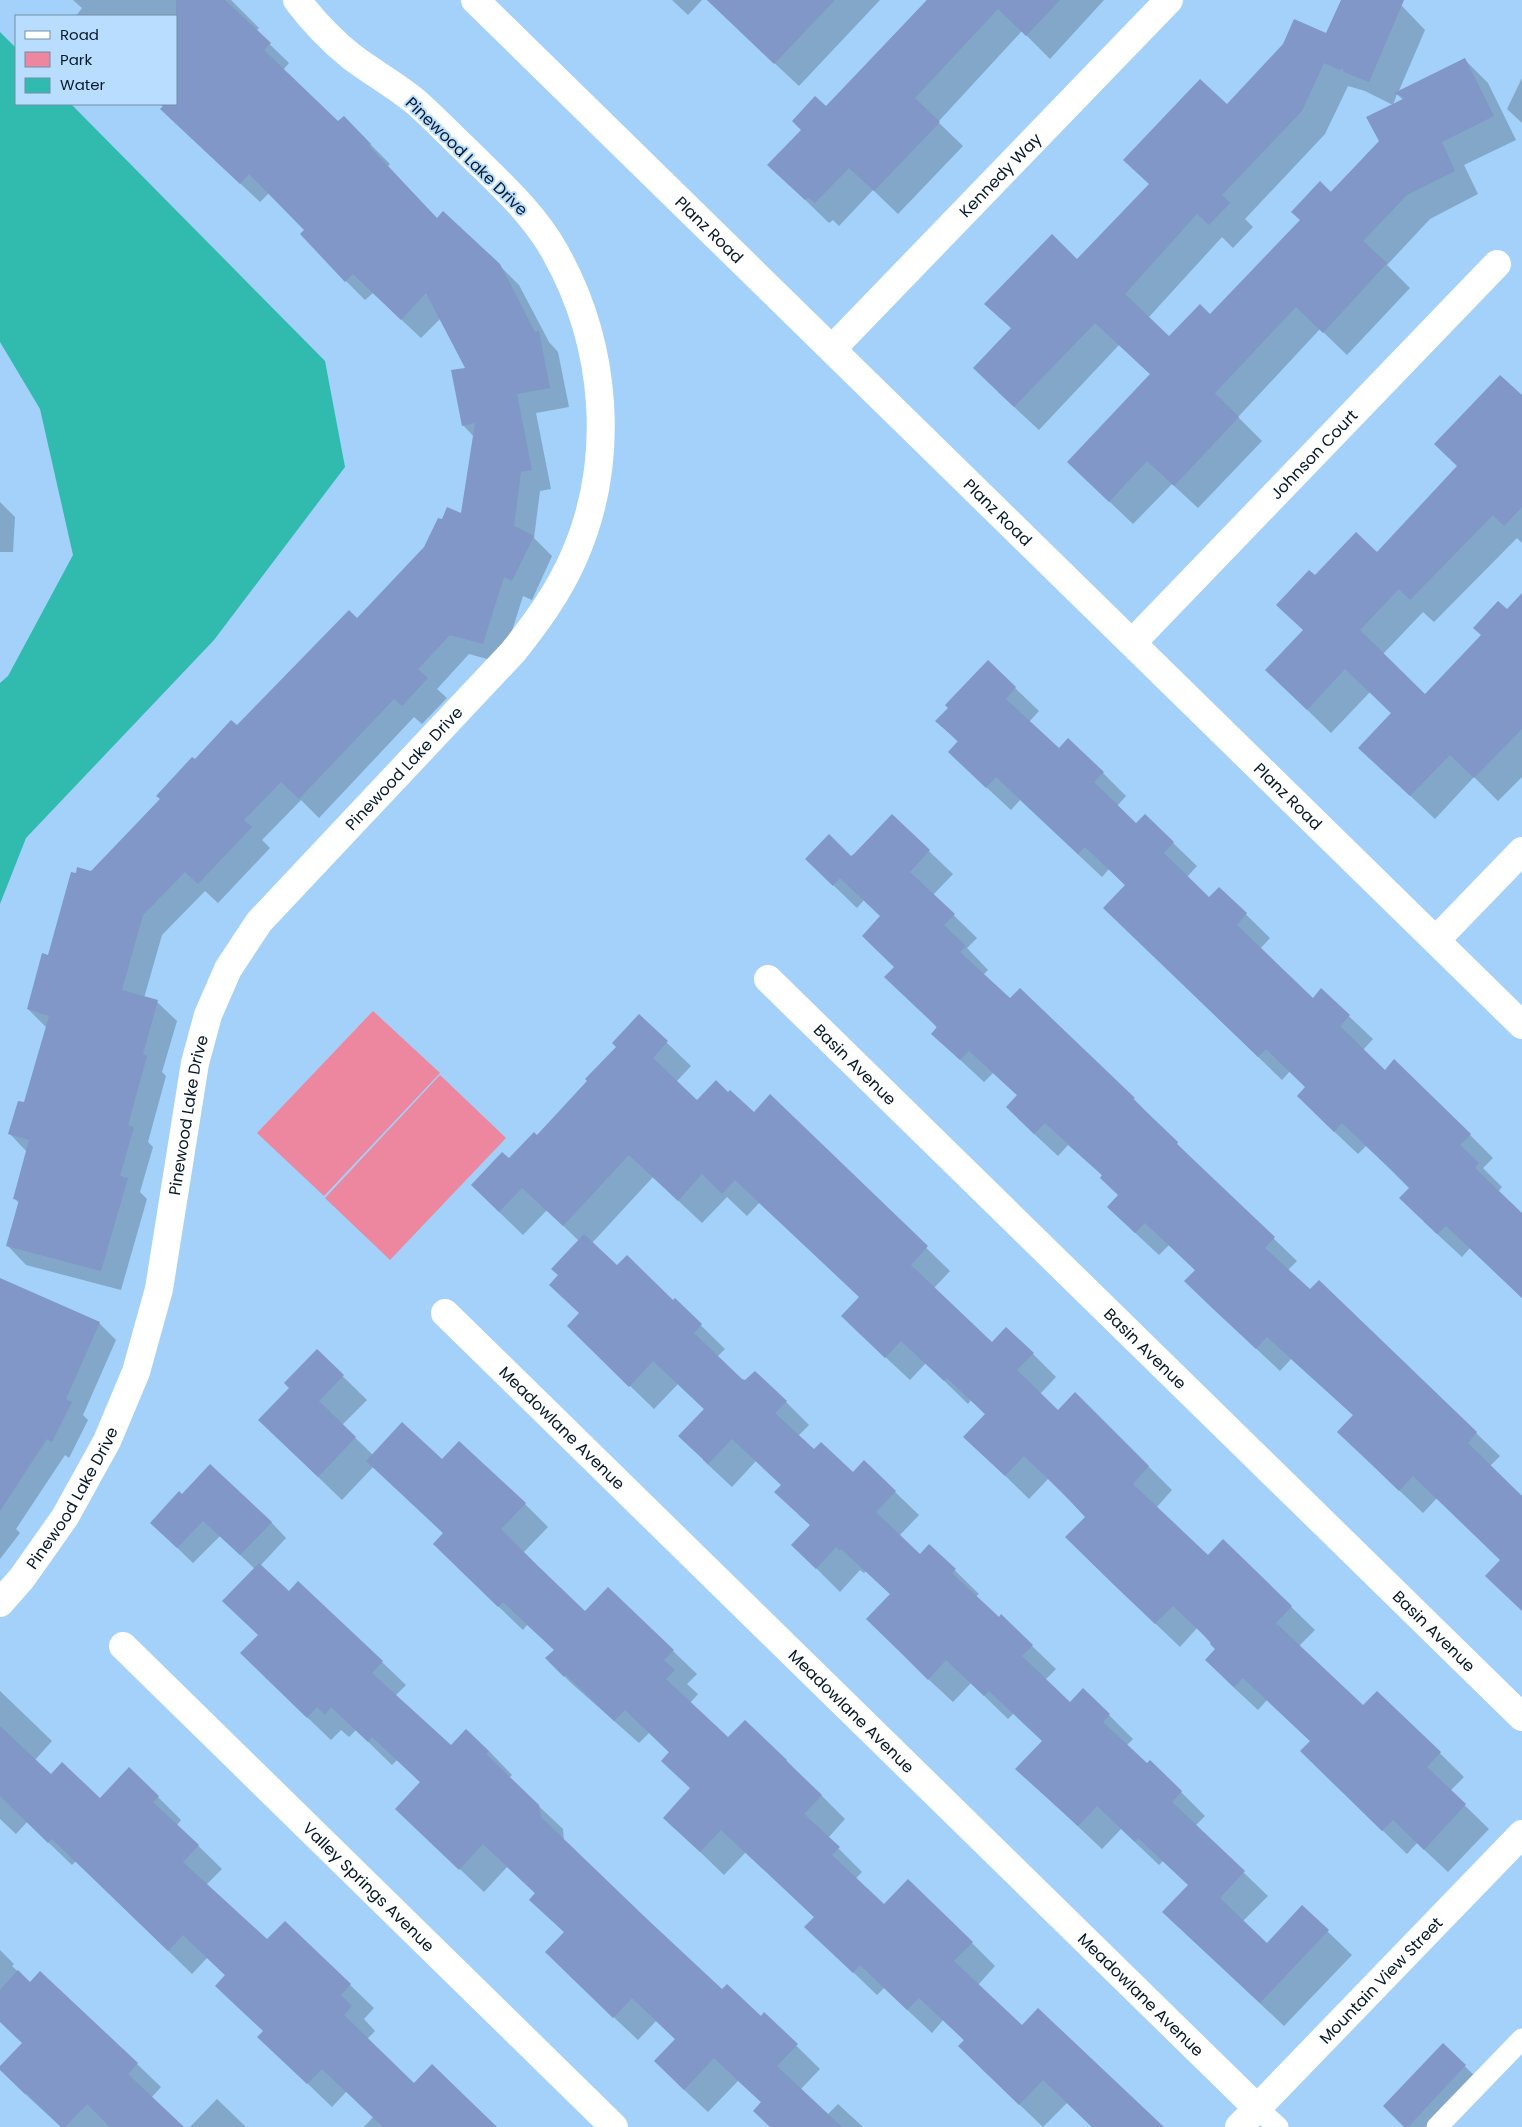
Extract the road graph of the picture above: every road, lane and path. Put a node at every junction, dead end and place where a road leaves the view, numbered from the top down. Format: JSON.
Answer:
{"nodes":[{"id":1,"x":296,"y":0,"type":"edge"},
{"id":2,"x":475,"y":0,"type":"edge"},
{"id":3,"x":1169,"y":0,"type":"edge"},
{"id":4,"x":1497,"y":264,"type":"dead end"},
{"id":5,"x":832,"y":349,"type":"junction"},
{"id":6,"x":1132,"y":643,"type":"junction"},
{"id":7,"x":1522,"y":851,"type":"edge"},
{"id":8,"x":1436,"y":940,"type":"junction"},
{"id":9,"x":768,"y":979,"type":"dead end"},
{"id":10,"x":1522,"y":1025,"type":"edge"},
{"id":11,"x":445,"y":1313,"type":"dead end"},
{"id":12,"x":0,"y":1603,"type":"edge"},
{"id":13,"x":123,"y":1646,"type":"dead end"},
{"id":14,"x":1522,"y":1717,"type":"edge"},
{"id":15,"x":1522,"y":1834,"type":"edge"},
{"id":16,"x":1522,"y":2039,"type":"edge"},
{"id":17,"x":1248,"y":2118,"type":"edge"},
{"id":18,"x":614,"y":2127,"type":"edge"},
{"id":19,"x":1278,"y":2127,"type":"edge"},
{"id":20,"x":1437,"y":2127,"type":"edge"}],
"edges":[{"from":1,"to":12,"type":"street","name":"Pinewood Lake Drive"},
{"from":2,"to":5,"type":"street","name":"Planz Road"},
{"from":3,"to":5,"type":"street","name":"Kennedy Way"},
{"from":4,"to":6,"type":"street","name":"Johnson Court"},
{"from":5,"to":6,"type":"street","name":"Planz Road"},
{"from":6,"to":8,"type":"street","name":"Planz Road"},
{"from":7,"to":8,"type":"street"},
{"from":8,"to":10,"type":"street","name":"Planz Road"},
{"from":9,"to":14,"type":"street","name":"Basin Avenue"},
{"from":11,"to":17,"type":"street","name":"Meadowlane Avenue"},
{"from":13,"to":18,"type":"street","name":"Valley Springs Avenue"},
{"from":15,"to":17,"type":"street","name":"Mountain View Street"},
{"from":16,"to":20,"type":"lane"},
{"from":17,"to":19,"type":"lane"}]}
